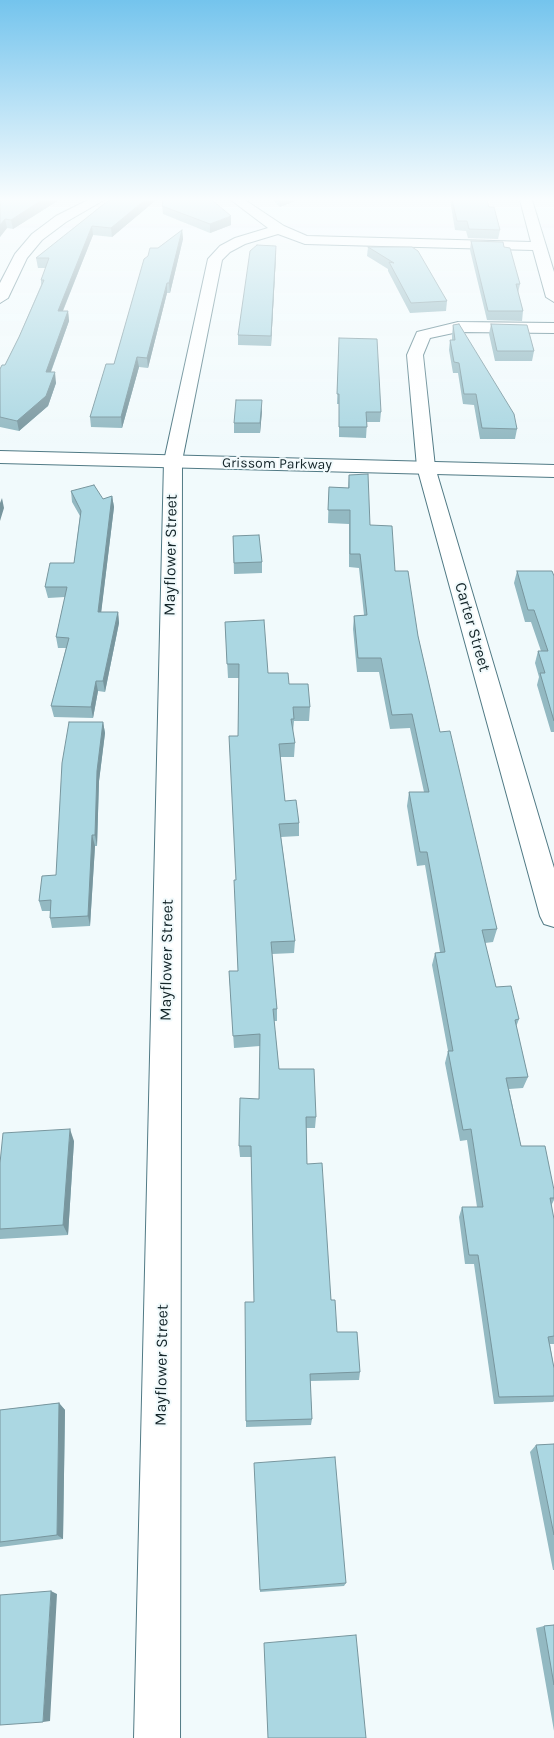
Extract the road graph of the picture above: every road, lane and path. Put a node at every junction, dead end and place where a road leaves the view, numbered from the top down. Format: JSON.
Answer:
{"nodes":[{"id":1,"x":8,"y":281,"type":"edge"},
{"id":2,"x":211,"y":281,"type":"edge"},
{"id":3,"x":549,"y":281,"type":"edge"},
{"id":4,"x":554,"y":297,"type":"edge"},
{"id":5,"x":0,"y":298,"type":"edge"},
{"id":6,"x":554,"y":328,"type":"edge"},
{"id":7,"x":0,"y":457,"type":"edge"},
{"id":8,"x":173,"y":461,"type":"junction"},
{"id":9,"x":426,"y":467,"type":"junction"},
{"id":10,"x":554,"y":471,"type":"edge"},
{"id":11,"x":554,"y":916,"type":"edge"},
{"id":12,"x":157,"y":1738,"type":"edge"}],
"edges":[{"from":1,"to":5,"type":"street"},
{"from":2,"to":8,"type":"street","name":"Mayflower Street"},
{"from":3,"to":4,"type":"street"},
{"from":6,"to":9,"type":"street","name":"Carter Street"},
{"from":7,"to":8,"type":"street","name":"Grissom Parkway"},
{"from":8,"to":9,"type":"street","name":"Grissom Parkway"},
{"from":8,"to":12,"type":"street","name":"Mayflower Street"},
{"from":9,"to":10,"type":"street","name":"Grissom Parkway"},
{"from":9,"to":11,"type":"street","name":"Carter Street"}]}
